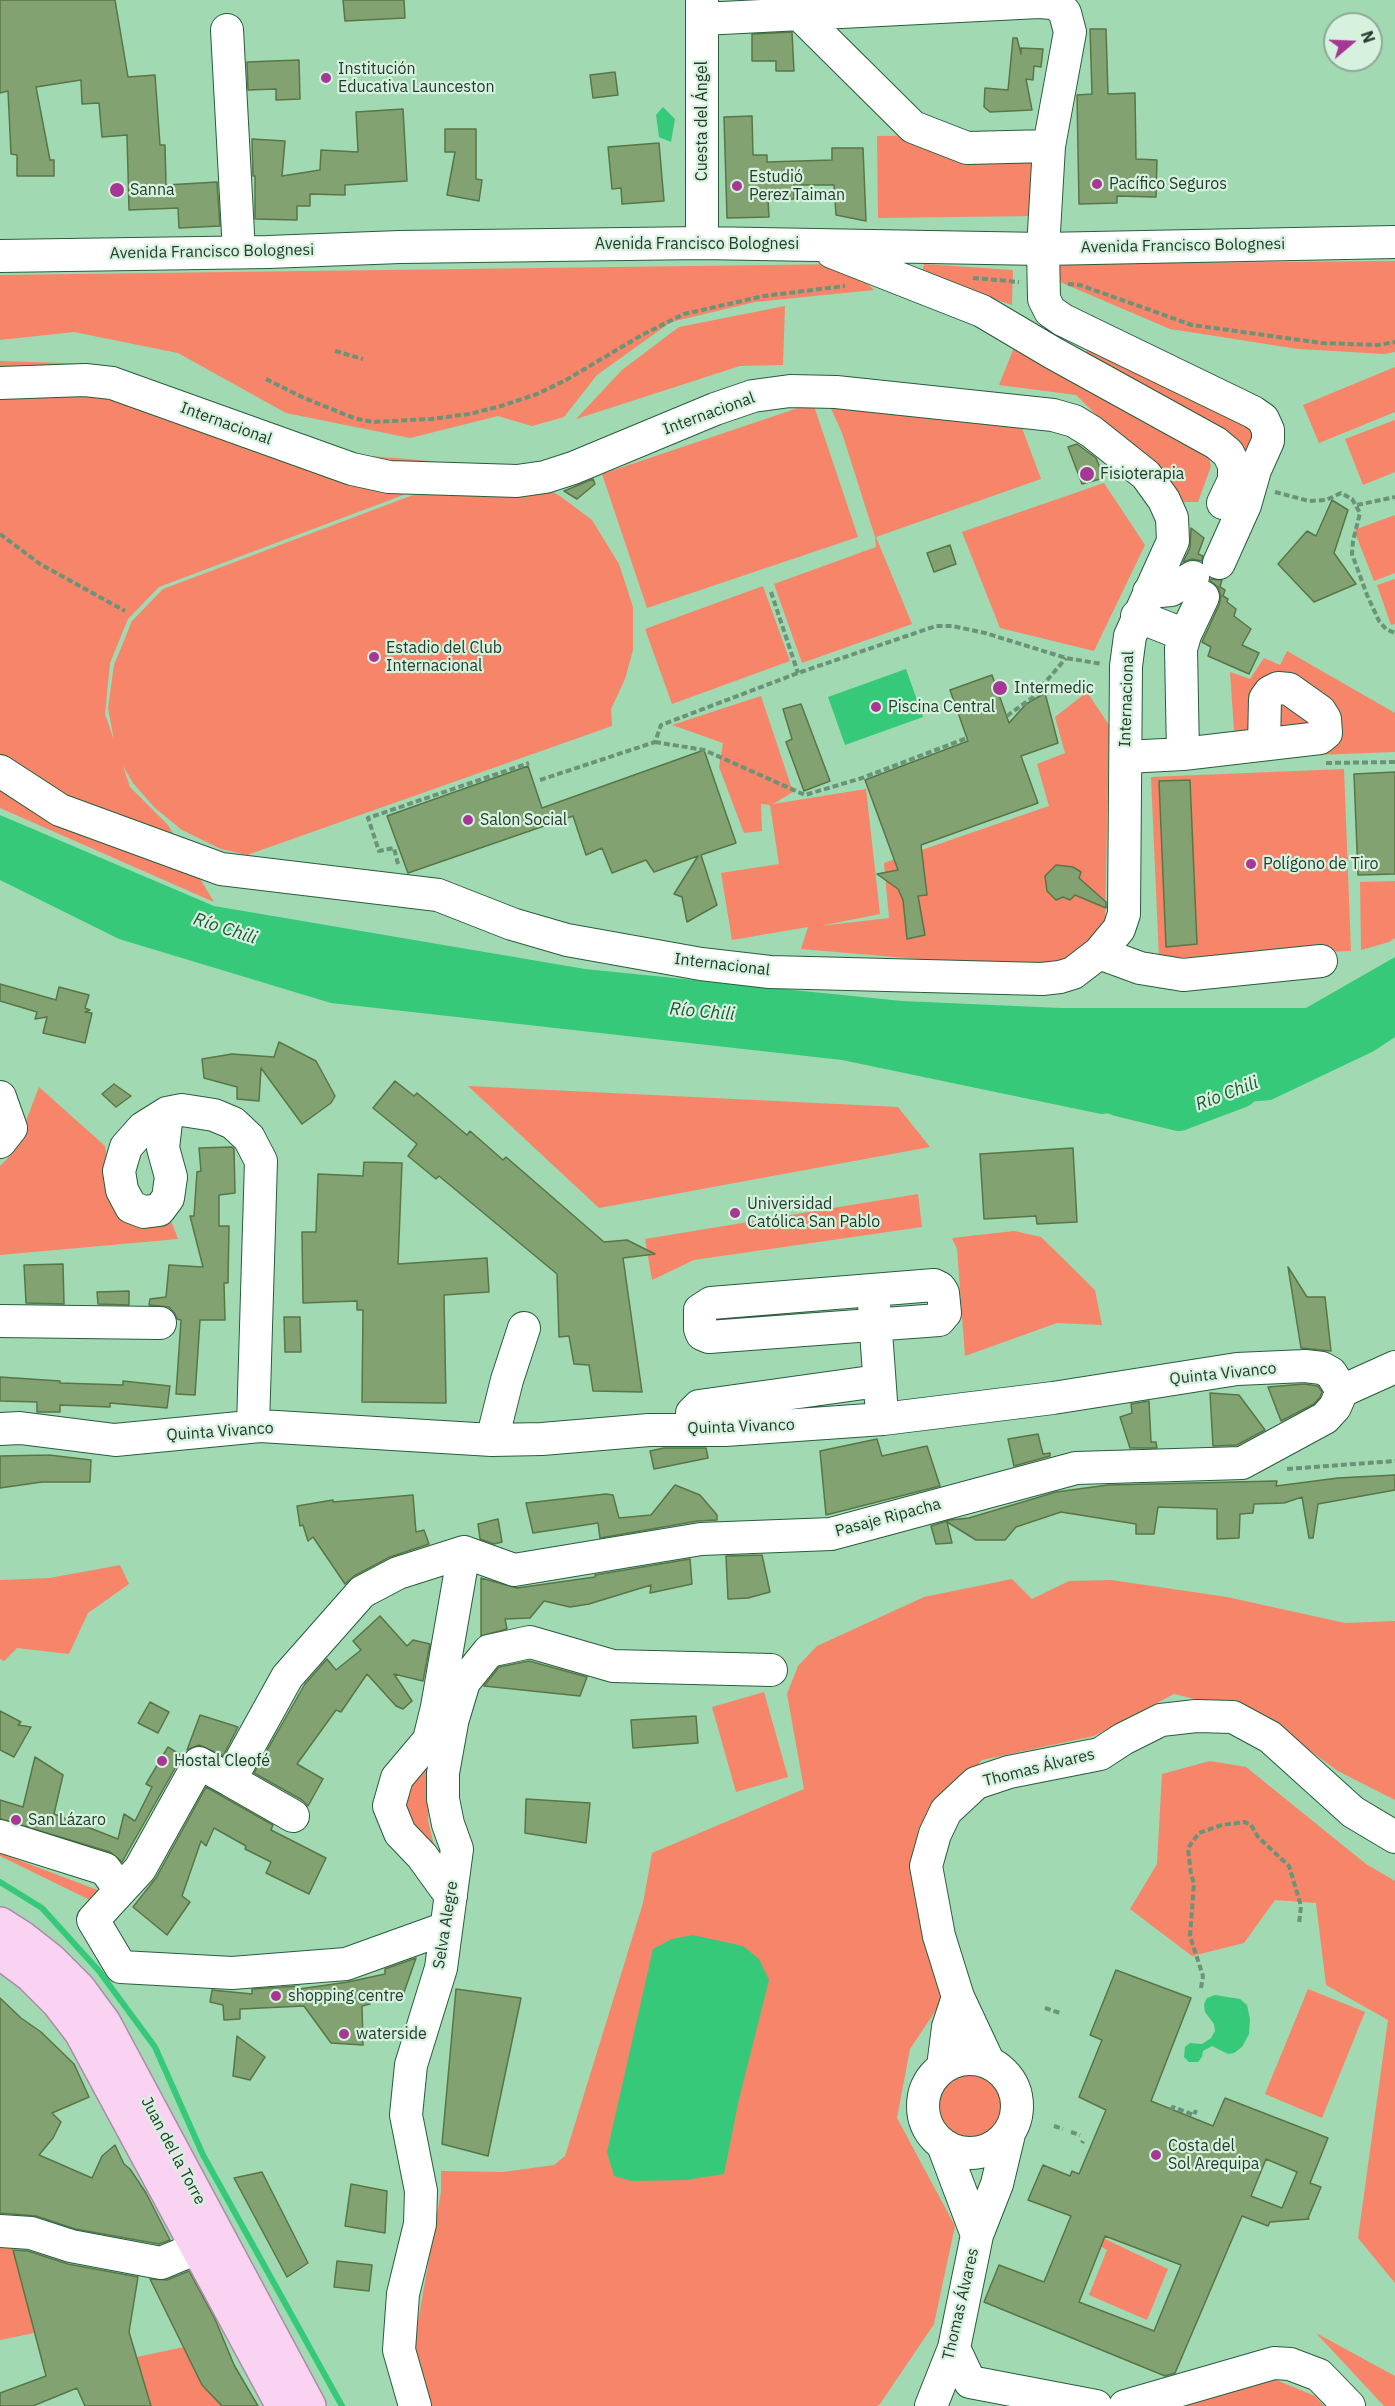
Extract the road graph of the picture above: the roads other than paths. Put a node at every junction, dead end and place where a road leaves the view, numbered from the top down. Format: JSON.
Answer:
{"nodes":[{"id":1,"x":1066,"y":6,"type":"edge"},
{"id":2,"x":702,"y":9,"type":"edge"},
{"id":3,"x":799,"y":14,"type":"junction"},
{"id":4,"x":227,"y":30,"type":"dead end"},
{"id":5,"x":1049,"y":146,"type":"junction"},
{"id":6,"x":702,"y":243,"type":"junction"},
{"id":7,"x":1395,"y":243,"type":"edge"},
{"id":8,"x":812,"y":244,"type":"junction"},
{"id":9,"x":1043,"y":249,"type":"junction"},
{"id":10,"x":239,"y":252,"type":"junction"},
{"id":11,"x":0,"y":256,"type":"edge"},
{"id":12,"x":0,"y":383,"type":"edge"},
{"id":13,"x":1250,"y":465,"type":"junction"},
{"id":14,"x":1206,"y":574,"type":"junction"},
{"id":15,"x":1143,"y":604,"type":"junction"},
{"id":16,"x":1185,"y":635,"type":"junction"},
{"id":17,"x":1264,"y":744,"type":"dead end"},
{"id":18,"x":1183,"y":754,"type":"junction"},
{"id":19,"x":1126,"y":757,"type":"junction"},
{"id":20,"x":0,"y":771,"type":"edge"},
{"id":21,"x":1099,"y":953,"type":"junction"},
{"id":22,"x":1321,"y":961,"type":"dead end"},
{"id":23,"x":0,"y":1097,"type":"edge"},
{"id":24,"x":167,"y":1113,"type":"dead end"},
{"id":25,"x":0,"y":1142,"type":"edge"},
{"id":26,"x":873,"y":1291,"type":"junction"},
{"id":27,"x":0,"y":1321,"type":"edge"},
{"id":28,"x":160,"y":1323,"type":"dead end"},
{"id":29,"x":876,"y":1326,"type":"junction"},
{"id":30,"x":524,"y":1328,"type":"dead end"},
{"id":31,"x":1395,"y":1367,"type":"edge"},
{"id":32,"x":878,"y":1382,"type":"junction"},
{"id":33,"x":1342,"y":1391,"type":"junction"},
{"id":34,"x":883,"y":1419,"type":"junction"},
{"id":35,"x":253,"y":1426,"type":"junction"},
{"id":36,"x":0,"y":1429,"type":"edge"},
{"id":37,"x":692,"y":1429,"type":"junction"},
{"id":38,"x":492,"y":1440,"type":"junction"},
{"id":39,"x":464,"y":1552,"type":"junction"},
{"id":40,"x":771,"y":1670,"type":"dead end"},
{"id":41,"x":445,"y":1715,"type":"junction"},
{"id":42,"x":230,"y":1780,"type":"junction"},
{"id":43,"x":293,"y":1816,"type":"dead end"},
{"id":44,"x":0,"y":1836,"type":"edge"},
{"id":45,"x":1395,"y":1837,"type":"edge"},
{"id":46,"x":120,"y":1890,"type":"junction"},
{"id":47,"x":451,"y":1896,"type":"junction"},
{"id":48,"x":0,"y":1924,"type":"edge"},
{"id":49,"x":446,"y":1928,"type":"junction"},
{"id":50,"x":0,"y":1952,"type":"edge"},
{"id":51,"x":958,"y":1997,"type":"junction"},
{"id":52,"x":988,"y":2061,"type":"junction"},
{"id":53,"x":943,"y":2067,"type":"junction"},
{"id":54,"x":1009,"y":2134,"type":"junction"},
{"id":55,"x":943,"y":2145,"type":"junction"},
{"id":56,"x":0,"y":2231,"type":"edge"},
{"id":57,"x":977,"y":2235,"type":"junction"},
{"id":58,"x":197,"y":2248,"type":"junction"},
{"id":59,"x":954,"y":2348,"type":"junction"},
{"id":60,"x":283,"y":2406,"type":"edge"},
{"id":61,"x":309,"y":2406,"type":"edge"},
{"id":62,"x":415,"y":2406,"type":"edge"},
{"id":63,"x":931,"y":2406,"type":"edge"},
{"id":64,"x":1096,"y":2406,"type":"edge"},
{"id":65,"x":1125,"y":2406,"type":"edge"},
{"id":66,"x":1349,"y":2406,"type":"edge"}],
"edges":[{"from":1,"to":3,"type":"street"},
{"from":1,"to":5,"type":"street"},
{"from":2,"to":3,"type":"street"},
{"from":2,"to":6,"type":"street","name":"Cuesta del Ángel"},
{"from":3,"to":5,"type":"street"},
{"from":4,"to":10,"type":"street"},
{"from":5,"to":9,"type":"street"},
{"from":6,"to":8,"type":"street","name":"Avenida Francisco Bolognesi"},
{"from":6,"to":10,"type":"street","name":"Avenida Francisco Bolognesi"},
{"from":7,"to":9,"type":"street","name":"Avenida Francisco Bolognesi"},
{"from":8,"to":9,"type":"street","name":"Avenida Francisco Bolognesi"},
{"from":8,"to":13,"type":"street"},
{"from":9,"to":13,"type":"street"},
{"from":10,"to":11,"type":"street","name":"Avenida Francisco Bolognesi"},
{"from":12,"to":15,"type":"street","name":"Internacional"},
{"from":13,"to":14,"type":"street"},
{"from":14,"to":15,"type":"street"},
{"from":14,"to":16,"type":"street"},
{"from":15,"to":16,"type":"street"},
{"from":15,"to":19,"type":"street","name":"Internacional"},
{"from":16,"to":18,"type":"street"},
{"from":17,"to":18,"type":"street"},
{"from":18,"to":19,"type":"street"},
{"from":19,"to":21,"type":"street","name":"Internacional"},
{"from":20,"to":21,"type":"street","name":"Internacional"},
{"from":21,"to":22,"type":"street"},
{"from":23,"to":25,"type":"street"},
{"from":24,"to":35,"type":"street"},
{"from":26,"to":29,"type":"street"},
{"from":26,"to":29,"type":"street"},
{"from":26,"to":29,"type":"street"},
{"from":27,"to":28,"type":"street"},
{"from":29,"to":32,"type":"street"},
{"from":30,"to":38,"type":"street"},
{"from":31,"to":33,"type":"street"},
{"from":32,"to":34,"type":"street"},
{"from":32,"to":37,"type":"street"},
{"from":33,"to":34,"type":"street","name":"Quinta Vivanco"},
{"from":33,"to":39,"type":"street","name":"Pasaje Ripacha"},
{"from":34,"to":37,"type":"street","name":"Quinta Vivanco"},
{"from":35,"to":36,"type":"street","name":"Quinta Vivanco"},
{"from":35,"to":38,"type":"street","name":"Quinta Vivanco"},
{"from":37,"to":38,"type":"street","name":"Quinta Vivanco"},
{"from":39,"to":41,"type":"street","name":"Selva Alegre"},
{"from":39,"to":42,"type":"street"},
{"from":40,"to":41,"type":"street"},
{"from":41,"to":47,"type":"street","name":"Selva Alegre"},
{"from":41,"to":47,"type":"street"},
{"from":42,"to":43,"type":"street"},
{"from":42,"to":46,"type":"street"},
{"from":44,"to":46,"type":"street"},
{"from":45,"to":51,"type":"street","name":"Thomas Álvares"},
{"from":46,"to":49,"type":"street"},
{"from":47,"to":49,"type":"street","name":"Selva Alegre"},
{"from":48,"to":61,"type":"main road","name":"Juan del la Torre"},
{"from":49,"to":62,"type":"street","name":"Selva Alegre"},
{"from":50,"to":58,"type":"main road","name":"Juan del la Torre"},
{"from":51,"to":52,"type":"street","name":"Thomas Álvares"},
{"from":51,"to":53,"type":"street"},
{"from":52,"to":53,"type":"street"},
{"from":52,"to":54,"type":"street"},
{"from":53,"to":55,"type":"street"},
{"from":54,"to":55,"type":"street"},
{"from":54,"to":57,"type":"street","name":"Thomas Álvares"},
{"from":55,"to":57,"type":"street","name":"Thomas Álvares"},
{"from":56,"to":58,"type":"street"},
{"from":57,"to":59,"type":"street","name":"Thomas Álvares"},
{"from":58,"to":60,"type":"main road","name":"Juan del la Torre"},
{"from":59,"to":63,"type":"street","name":"Thomas Álvares"},
{"from":59,"to":64,"type":"street"},
{"from":65,"to":66,"type":"street"}]}
